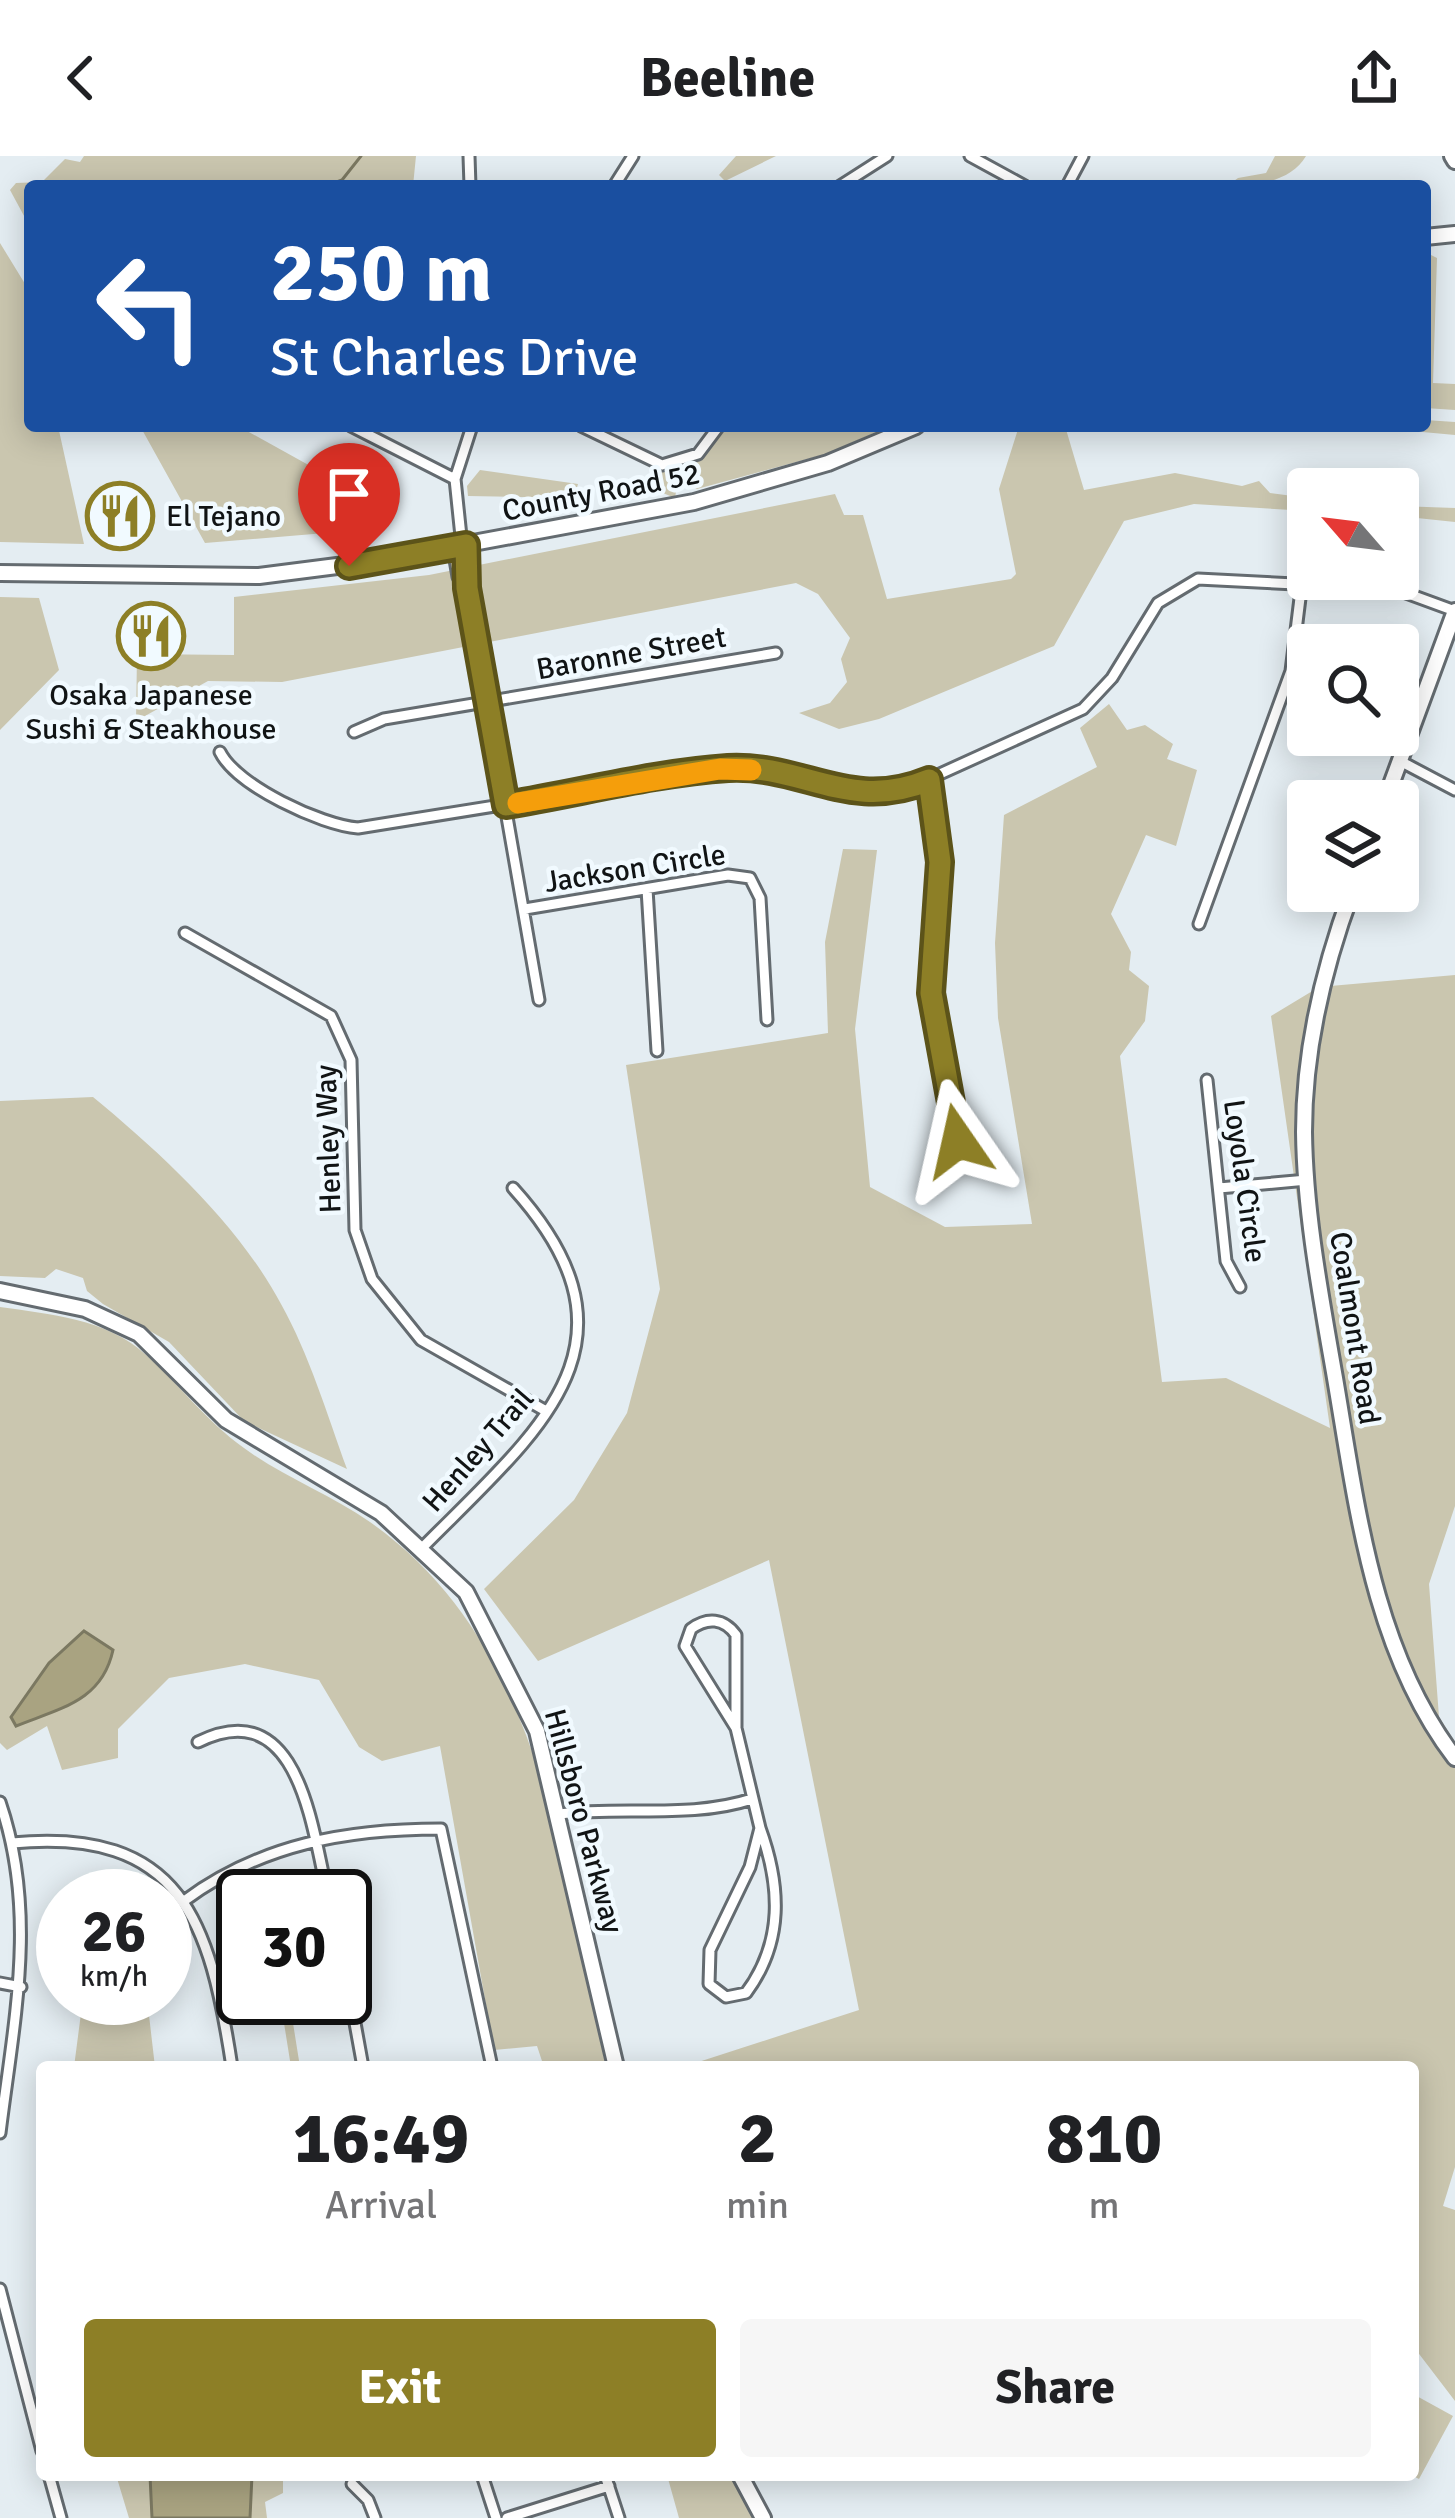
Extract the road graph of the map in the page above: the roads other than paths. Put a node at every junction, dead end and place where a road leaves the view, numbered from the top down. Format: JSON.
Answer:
{"nodes":[{"id":1,"x":887,"y":156,"type":"edge"},
{"id":2,"x":970,"y":156,"type":"edge"},
{"id":3,"x":849,"y":180,"type":"edge"},
{"id":4,"x":1013,"y":180,"type":"edge"},
{"id":5,"x":1455,"y":220,"type":"edge"},
{"id":6,"x":1440,"y":235,"type":"edge"},
{"id":7,"x":363,"y":432,"type":"edge"},
{"id":8,"x":470,"y":432,"type":"edge"},
{"id":9,"x":593,"y":432,"type":"edge"},
{"id":10,"x":714,"y":432,"type":"edge"},
{"id":11,"x":902,"y":432,"type":"edge"},
{"id":12,"x":455,"y":479,"type":"junction"},
{"id":13,"x":460,"y":546,"type":"junction"},
{"id":14,"x":0,"y":573,"type":"edge"},
{"id":15,"x":1287,"y":581,"type":"edge"},
{"id":16,"x":1419,"y":597,"type":"edge"},
{"id":17,"x":1300,"y":600,"type":"edge"},
{"id":18,"x":1455,"y":611,"type":"edge"},
{"id":19,"x":776,"y":653,"type":"dead end"},
{"id":20,"x":489,"y":701,"type":"junction"},
{"id":21,"x":354,"y":732,"type":"dead end"},
{"id":22,"x":220,"y":752,"type":"dead end"},
{"id":23,"x":1400,"y":761,"type":"junction"},
{"id":24,"x":929,"y":780,"type":"junction"},
{"id":25,"x":1393,"y":780,"type":"edge"},
{"id":26,"x":1455,"y":790,"type":"edge"},
{"id":27,"x":506,"y":805,"type":"junction"},
{"id":28,"x":647,"y":889,"type":"junction"},
{"id":29,"x":525,"y":909,"type":"junction"},
{"id":30,"x":1346,"y":912,"type":"edge"},
{"id":31,"x":1199,"y":924,"type":"dead end"},
{"id":32,"x":185,"y":933,"type":"dead end"},
{"id":33,"x":539,"y":1000,"type":"dead end"},
{"id":34,"x":767,"y":1020,"type":"dead end"},
{"id":35,"x":657,"y":1051,"type":"dead end"},
{"id":36,"x":1208,"y":1080,"type":"dead end"},
{"id":37,"x":968,"y":1159,"type":"dead end"},
{"id":38,"x":1307,"y":1180,"type":"junction"},
{"id":39,"x":513,"y":1188,"type":"dead end"},
{"id":40,"x":1219,"y":1188,"type":"junction"},
{"id":41,"x":1240,"y":1287,"type":"dead end"},
{"id":42,"x":0,"y":1291,"type":"edge"},
{"id":43,"x":546,"y":1411,"type":"junction"},
{"id":44,"x":423,"y":1547,"type":"junction"},
{"id":45,"x":736,"y":1728,"type":"dead end"},
{"id":46,"x":197,"y":1742,"type":"dead end"},
{"id":47,"x":1455,"y":1758,"type":"edge"},
{"id":48,"x":752,"y":1799,"type":"junction"},
{"id":49,"x":0,"y":1802,"type":"edge"},
{"id":50,"x":560,"y":1814,"type":"junction"},
{"id":51,"x":760,"y":1828,"type":"junction"},
{"id":52,"x":314,"y":1839,"type":"junction"},
{"id":53,"x":12,"y":1843,"type":"junction"},
{"id":54,"x":146,"y":1869,"type":"edge"},
{"id":55,"x":321,"y":1869,"type":"edge"},
{"id":56,"x":192,"y":1895,"type":"edge"},
{"id":57,"x":192,"y":1918,"type":"edge"},
{"id":58,"x":0,"y":1983,"type":"edge"},
{"id":59,"x":21,"y":1987,"type":"junction"},
{"id":60,"x":355,"y":2025,"type":"edge"},
{"id":61,"x":231,"y":2061,"type":"edge"},
{"id":62,"x":362,"y":2061,"type":"edge"},
{"id":63,"x":491,"y":2061,"type":"edge"},
{"id":64,"x":615,"y":2061,"type":"edge"},
{"id":65,"x":0,"y":2133,"type":"edge"},
{"id":66,"x":0,"y":2289,"type":"edge"},
{"id":67,"x":36,"y":2428,"type":"edge"},
{"id":68,"x":51,"y":2481,"type":"edge"},
{"id":69,"x":484,"y":2481,"type":"edge"},
{"id":70,"x":607,"y":2481,"type":"edge"},
{"id":71,"x":743,"y":2481,"type":"edge"},
{"id":72,"x":352,"y":2484,"type":"dead end"},
{"id":73,"x":61,"y":2518,"type":"edge"},
{"id":74,"x":375,"y":2518,"type":"edge"},
{"id":75,"x":496,"y":2518,"type":"edge"},
{"id":76,"x":507,"y":2518,"type":"edge"},
{"id":77,"x":619,"y":2518,"type":"edge"},
{"id":78,"x":763,"y":2518,"type":"edge"}],
"edges":[{"from":1,"to":3,"type":"street"},
{"from":2,"to":4,"type":"street"},
{"from":5,"to":6,"type":"street"},
{"from":7,"to":12,"type":"street"},
{"from":8,"to":12,"type":"street"},
{"from":9,"to":10,"type":"street"},
{"from":11,"to":13,"type":"street","name":"County Road 52"},
{"from":12,"to":13,"type":"street"},
{"from":13,"to":14,"type":"street","name":"County Road 52"},
{"from":13,"to":20,"type":"street"},
{"from":15,"to":24,"type":"street"},
{"from":16,"to":18,"type":"street"},
{"from":17,"to":31,"type":"street"},
{"from":18,"to":23,"type":"street"},
{"from":19,"to":20,"type":"street","name":"Baronne Street"},
{"from":20,"to":21,"type":"street","name":"Baronne Street"},
{"from":20,"to":27,"type":"street"},
{"from":22,"to":27,"type":"street"},
{"from":23,"to":25,"type":"street"},
{"from":23,"to":26,"type":"street"},
{"from":24,"to":27,"type":"street"},
{"from":24,"to":37,"type":"street"},
{"from":27,"to":29,"type":"street"},
{"from":28,"to":29,"type":"street","name":"Jackson Circle"},
{"from":28,"to":34,"type":"street","name":"Jackson Circle"},
{"from":28,"to":35,"type":"street"},
{"from":29,"to":33,"type":"street"},
{"from":30,"to":38,"type":"street","name":"Coalmont Road"},
{"from":32,"to":43,"type":"street","name":"Henley Way"},
{"from":36,"to":40,"type":"street","name":"Loyola Circle"},
{"from":38,"to":40,"type":"street"},
{"from":38,"to":47,"type":"street","name":"Coalmont Road"},
{"from":39,"to":43,"type":"street","name":"Henley Trail"},
{"from":40,"to":41,"type":"street","name":"Loyola Circle"},
{"from":42,"to":44,"type":"street","name":"Hillsboro Parkway"},
{"from":43,"to":44,"type":"street","name":"Henley Trail"},
{"from":44,"to":50,"type":"street","name":"Hillsboro Parkway"},
{"from":45,"to":48,"type":"street"},
{"from":46,"to":52,"type":"street"},
{"from":48,"to":50,"type":"street"},
{"from":48,"to":51,"type":"street"},
{"from":49,"to":53,"type":"street"},
{"from":50,"to":64,"type":"street","name":"Hillsboro Parkway"},
{"from":51,"to":51,"type":"street"},
{"from":52,"to":55,"type":"street"},
{"from":52,"to":56,"type":"street"},
{"from":52,"to":63,"type":"street"},
{"from":53,"to":54,"type":"street"},
{"from":53,"to":59,"type":"street"},
{"from":57,"to":61,"type":"street"},
{"from":58,"to":59,"type":"street"},
{"from":59,"to":65,"type":"street"},
{"from":60,"to":62,"type":"street"},
{"from":66,"to":67,"type":"street"},
{"from":68,"to":73,"type":"street"},
{"from":69,"to":75,"type":"street"},
{"from":70,"to":76,"type":"street"},
{"from":70,"to":77,"type":"street"},
{"from":71,"to":78,"type":"street"},
{"from":72,"to":74,"type":"street"}]}
